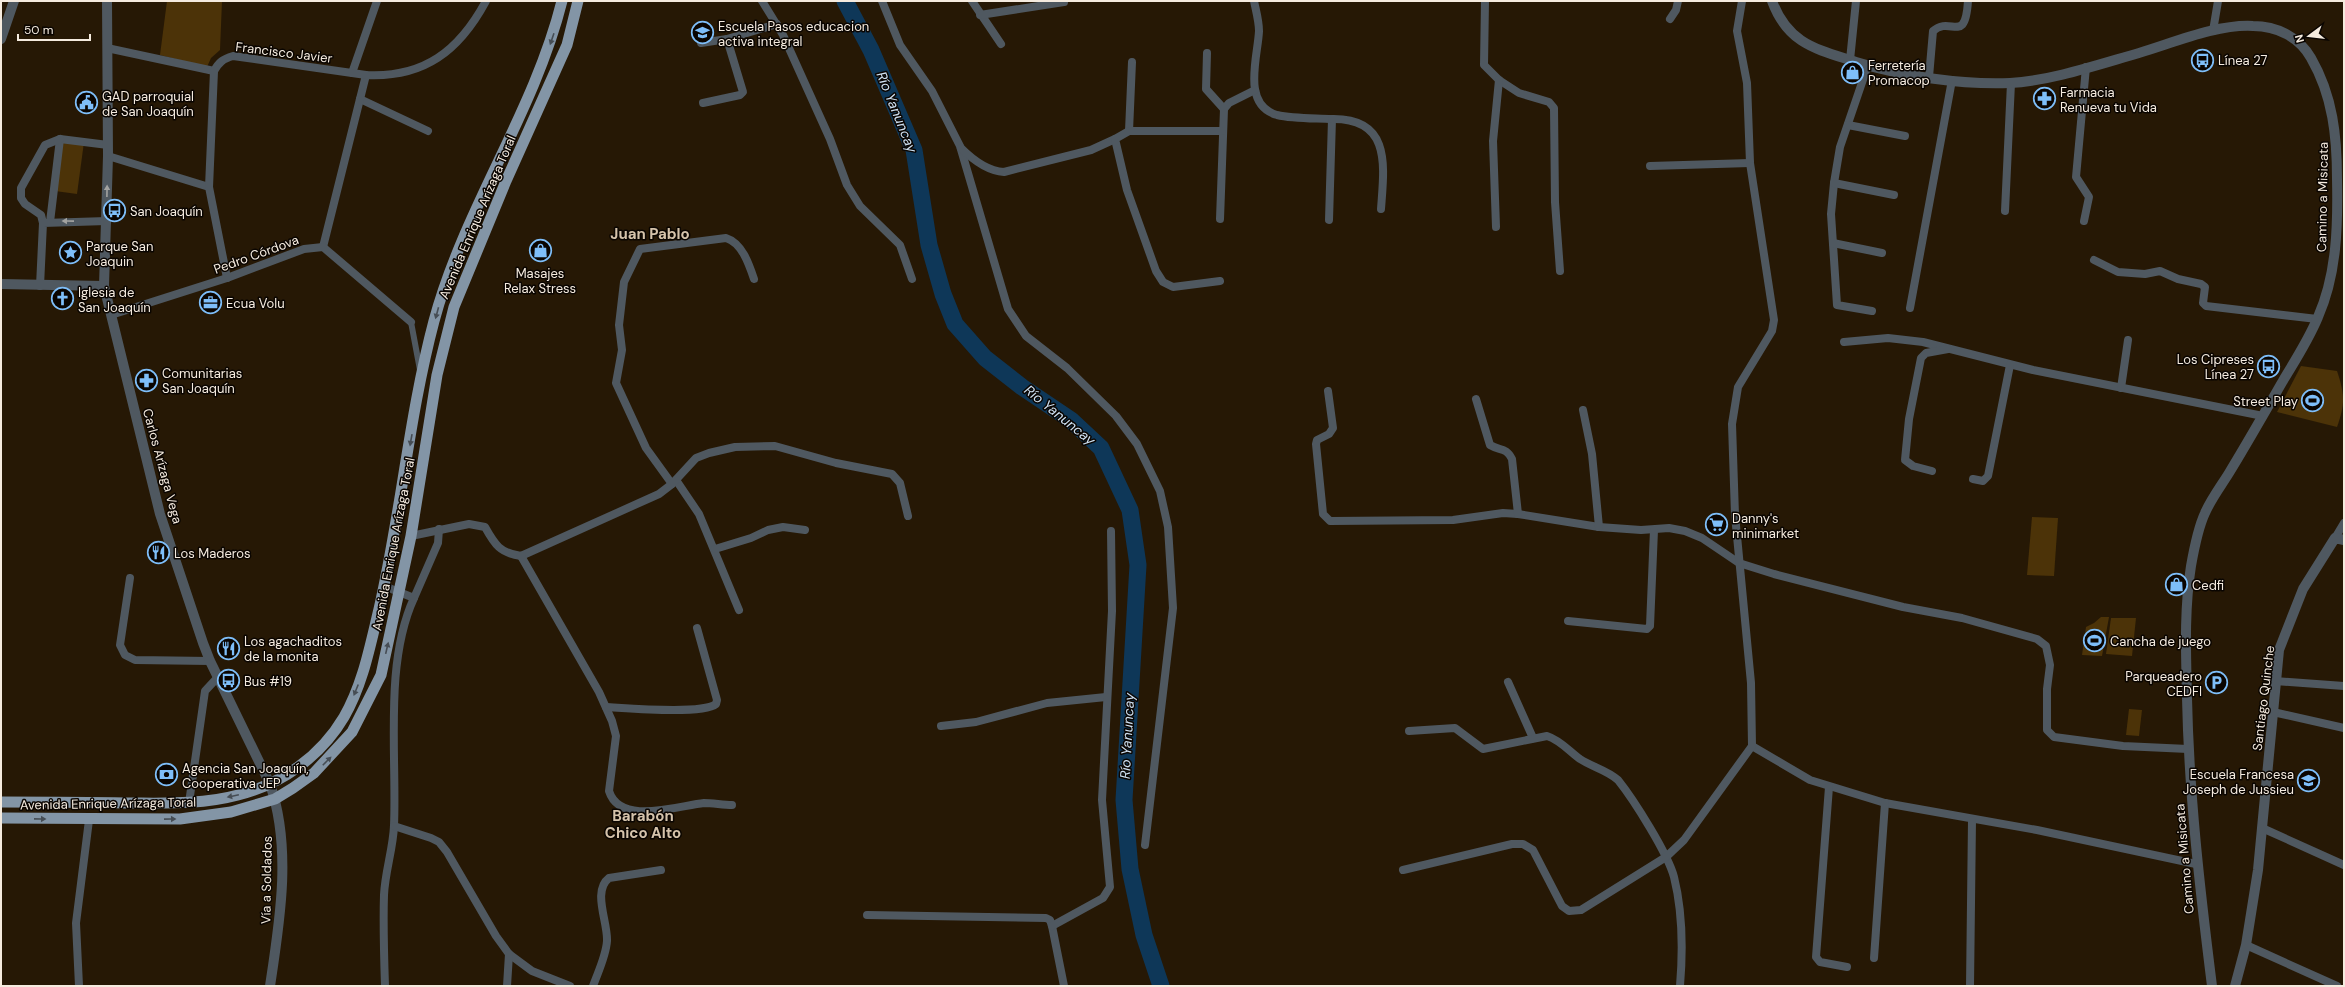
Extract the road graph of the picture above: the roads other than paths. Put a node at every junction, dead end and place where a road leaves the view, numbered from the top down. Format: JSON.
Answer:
{"nodes":[{"id":1,"x":14,"y":1,"type":"edge"},
{"id":2,"x":107,"y":1,"type":"edge"},
{"id":3,"x":377,"y":1,"type":"edge"},
{"id":4,"x":486,"y":1,"type":"edge"},
{"id":5,"x":562,"y":1,"type":"edge"},
{"id":6,"x":578,"y":1,"type":"edge"},
{"id":7,"x":762,"y":1,"type":"edge"},
{"id":8,"x":882,"y":1,"type":"edge"},
{"id":9,"x":972,"y":1,"type":"edge"},
{"id":10,"x":1254,"y":1,"type":"edge"},
{"id":11,"x":1485,"y":1,"type":"edge"},
{"id":12,"x":1678,"y":1,"type":"edge"},
{"id":13,"x":1742,"y":1,"type":"edge"},
{"id":14,"x":1772,"y":1,"type":"edge"},
{"id":15,"x":1856,"y":1,"type":"edge"},
{"id":16,"x":1968,"y":1,"type":"edge"},
{"id":17,"x":2218,"y":1,"type":"edge"},
{"id":18,"x":1064,"y":2,"type":"edge"},
{"id":19,"x":980,"y":15,"type":"junction"},
{"id":20,"x":1670,"y":19,"type":"dead end"},
{"id":21,"x":777,"y":24,"type":"junction"},
{"id":22,"x":2213,"y":31,"type":"junction"},
{"id":23,"x":1,"y":39,"type":"edge"},
{"id":24,"x":727,"y":39,"type":"junction"},
{"id":25,"x":701,"y":43,"type":"dead end"},
{"id":26,"x":1001,"y":44,"type":"dead end"},
{"id":27,"x":107,"y":48,"type":"junction"},
{"id":28,"x":1207,"y":54,"type":"dead end"},
{"id":29,"x":1850,"y":60,"type":"junction"},
{"id":30,"x":1132,"y":62,"type":"dead end"},
{"id":31,"x":1868,"y":65,"type":"junction"},
{"id":32,"x":2086,"y":67,"type":"junction"},
{"id":33,"x":214,"y":71,"type":"junction"},
{"id":34,"x":352,"y":73,"type":"junction"},
{"id":35,"x":366,"y":76,"type":"junction"},
{"id":36,"x":1929,"y":77,"type":"junction"},
{"id":37,"x":1499,"y":80,"type":"junction"},
{"id":38,"x":1952,"y":80,"type":"junction"},
{"id":39,"x":2011,"y":83,"type":"junction"},
{"id":40,"x":1255,"y":90,"type":"junction"},
{"id":41,"x":360,"y":99,"type":"junction"},
{"id":42,"x":703,"y":103,"type":"dead end"},
{"id":43,"x":1224,"y":109,"type":"junction"},
{"id":44,"x":1332,"y":119,"type":"junction"},
{"id":45,"x":1848,"y":125,"type":"junction"},
{"id":46,"x":428,"y":131,"type":"dead end"},
{"id":47,"x":1129,"y":131,"type":"junction"},
{"id":48,"x":1222,"y":131,"type":"junction"},
{"id":49,"x":1904,"y":136,"type":"dead end"},
{"id":50,"x":60,"y":139,"type":"junction"},
{"id":51,"x":1115,"y":139,"type":"junction"},
{"id":52,"x":108,"y":145,"type":"junction"},
{"id":53,"x":960,"y":146,"type":"junction"},
{"id":54,"x":108,"y":156,"type":"junction"},
{"id":55,"x":1750,"y":163,"type":"junction"},
{"id":56,"x":1650,"y":166,"type":"dead end"},
{"id":57,"x":1834,"y":183,"type":"junction"},
{"id":58,"x":209,"y":187,"type":"junction"},
{"id":59,"x":1894,"y":195,"type":"dead end"},
{"id":60,"x":1381,"y":209,"type":"dead end"},
{"id":61,"x":2005,"y":211,"type":"dead end"},
{"id":62,"x":1220,"y":219,"type":"dead end"},
{"id":63,"x":1329,"y":220,"type":"dead end"},
{"id":64,"x":107,"y":221,"type":"junction"},
{"id":65,"x":2084,"y":221,"type":"dead end"},
{"id":66,"x":46,"y":222,"type":"junction"},
{"id":67,"x":1496,"y":227,"type":"dead end"},
{"id":68,"x":1833,"y":243,"type":"junction"},
{"id":69,"x":323,"y":247,"type":"junction"},
{"id":70,"x":1882,"y":253,"type":"dead end"},
{"id":71,"x":2094,"y":260,"type":"dead end"},
{"id":72,"x":1560,"y":271,"type":"dead end"},
{"id":73,"x":227,"y":278,"type":"junction"},
{"id":74,"x":754,"y":279,"type":"dead end"},
{"id":75,"x":912,"y":279,"type":"dead end"},
{"id":76,"x":1220,"y":281,"type":"dead end"},
{"id":77,"x":1,"y":284,"type":"edge"},
{"id":78,"x":40,"y":286,"type":"junction"},
{"id":79,"x":104,"y":286,"type":"junction"},
{"id":80,"x":1910,"y":308,"type":"dead end"},
{"id":81,"x":1872,"y":311,"type":"dead end"},
{"id":82,"x":111,"y":315,"type":"junction"},
{"id":83,"x":2317,"y":319,"type":"junction"},
{"id":84,"x":411,"y":322,"type":"joint"},
{"id":85,"x":2128,"y":340,"type":"dead end"},
{"id":86,"x":1844,"y":342,"type":"dead end"},
{"id":87,"x":1950,"y":349,"type":"junction"},
{"id":88,"x":2010,"y":365,"type":"junction"},
{"id":89,"x":422,"y":380,"type":"junction"},
{"id":90,"x":2121,"y":388,"type":"junction"},
{"id":91,"x":1328,"y":391,"type":"dead end"},
{"id":92,"x":1476,"y":399,"type":"dead end"},
{"id":93,"x":1583,"y":410,"type":"dead end"},
{"id":94,"x":2263,"y":416,"type":"junction"},
{"id":95,"x":1932,"y":471,"type":"dead end"},
{"id":96,"x":1973,"y":479,"type":"dead end"},
{"id":97,"x":674,"y":482,"type":"junction"},
{"id":98,"x":1518,"y":514,"type":"junction"},
{"id":99,"x":908,"y":516,"type":"dead end"},
{"id":100,"x":2344,"y":523,"type":"edge"},
{"id":101,"x":1599,"y":527,"type":"junction"},
{"id":102,"x":439,"y":529,"type":"junction"},
{"id":103,"x":805,"y":530,"type":"dead end"},
{"id":104,"x":1654,"y":530,"type":"junction"},
{"id":105,"x":1111,"y":531,"type":"dead end"},
{"id":106,"x":411,"y":536,"type":"junction"},
{"id":107,"x":2340,"y":539,"type":"edge"},
{"id":108,"x":715,"y":549,"type":"junction"},
{"id":109,"x":521,"y":556,"type":"junction"},
{"id":110,"x":1739,"y":563,"type":"junction"},
{"id":111,"x":130,"y":578,"type":"dead end"},
{"id":112,"x":384,"y":586,"type":"junction"},
{"id":113,"x":400,"y":591,"type":"junction"},
{"id":114,"x":414,"y":598,"type":"junction"},
{"id":115,"x":739,"y":610,"type":"dead end"},
{"id":116,"x":1568,"y":621,"type":"dead end"},
{"id":117,"x":697,"y":628,"type":"dead end"},
{"id":118,"x":210,"y":662,"type":"junction"},
{"id":119,"x":218,"y":677,"type":"junction"},
{"id":120,"x":2275,"y":681,"type":"junction"},
{"id":121,"x":1508,"y":682,"type":"dead end"},
{"id":122,"x":2344,"y":686,"type":"edge"},
{"id":123,"x":1106,"y":697,"type":"junction"},
{"id":124,"x":606,"y":707,"type":"junction"},
{"id":125,"x":2273,"y":712,"type":"junction"},
{"id":126,"x":941,"y":726,"type":"dead end"},
{"id":127,"x":2344,"y":728,"type":"edge"},
{"id":128,"x":1409,"y":731,"type":"dead end"},
{"id":129,"x":1533,"y":738,"type":"junction"},
{"id":130,"x":1752,"y":746,"type":"junction"},
{"id":131,"x":2188,"y":749,"type":"junction"},
{"id":132,"x":270,"y":784,"type":"junction"},
{"id":133,"x":1829,"y":787,"type":"junction"},
{"id":134,"x":275,"y":798,"type":"junction"},
{"id":135,"x":1,"y":802,"type":"edge"},
{"id":136,"x":189,"y":803,"type":"junction"},
{"id":137,"x":1885,"y":803,"type":"junction"},
{"id":138,"x":732,"y":806,"type":"dead end"},
{"id":139,"x":1,"y":818,"type":"edge"},
{"id":140,"x":89,"y":820,"type":"junction"},
{"id":141,"x":1972,"y":820,"type":"junction"},
{"id":142,"x":394,"y":826,"type":"junction"},
{"id":143,"x":2262,"y":828,"type":"junction"},
{"id":144,"x":1146,"y":845,"type":"dead end"},
{"id":145,"x":1666,"y":857,"type":"junction"},
{"id":146,"x":2196,"y":864,"type":"junction"},
{"id":147,"x":2344,"y":865,"type":"edge"},
{"id":148,"x":661,"y":870,"type":"dead end"},
{"id":149,"x":1403,"y":870,"type":"dead end"},
{"id":150,"x":868,"y":915,"type":"dead end"},
{"id":151,"x":1052,"y":926,"type":"junction"},
{"id":152,"x":2246,"y":945,"type":"junction"},
{"id":153,"x":509,"y":954,"type":"junction"},
{"id":154,"x":1874,"y":958,"type":"dead end"},
{"id":155,"x":1847,"y":967,"type":"dead end"},
{"id":156,"x":79,"y":986,"type":"edge"},
{"id":157,"x":270,"y":986,"type":"edge"},
{"id":158,"x":385,"y":986,"type":"edge"},
{"id":159,"x":507,"y":986,"type":"edge"},
{"id":160,"x":570,"y":986,"type":"edge"},
{"id":161,"x":593,"y":986,"type":"edge"},
{"id":162,"x":1064,"y":986,"type":"edge"},
{"id":163,"x":1680,"y":986,"type":"edge"},
{"id":164,"x":1970,"y":986,"type":"edge"},
{"id":165,"x":2212,"y":986,"type":"edge"},
{"id":166,"x":2235,"y":986,"type":"edge"},
{"id":167,"x":2337,"y":986,"type":"edge"}],
"edges":[{"from":1,"to":23,"type":"street"},
{"from":2,"to":27,"type":"street","name":"Carlos Arízaga Vega"},
{"from":3,"to":34,"type":"street"},
{"from":4,"to":35,"type":"street","name":"Francisco Javier"},
{"from":5,"to":89,"type":"main road","name":"Avenida Enrique Arízaga Toral","one_way":true},
{"from":6,"to":106,"type":"main road","name":"Avenida Enrique Arízaga Toral"},
{"from":7,"to":21,"type":"street"},
{"from":8,"to":53,"type":"street"},
{"from":9,"to":19,"type":"street"},
{"from":10,"to":40,"type":"street"},
{"from":11,"to":37,"type":"street"},
{"from":12,"to":20,"type":"street"},
{"from":13,"to":55,"type":"street"},
{"from":14,"to":29,"type":"street","name":"Camino a Misicata"},
{"from":15,"to":29,"type":"street"},
{"from":16,"to":36,"type":"street"},
{"from":17,"to":22,"type":"street"},
{"from":18,"to":19,"type":"street"},
{"from":19,"to":26,"type":"street"},
{"from":21,"to":24,"type":"street"},
{"from":21,"to":75,"type":"street"},
{"from":22,"to":32,"type":"street","name":"Camino a Misicata"},
{"from":22,"to":83,"type":"street","name":"Camino a Misicata"},
{"from":24,"to":25,"type":"street"},
{"from":24,"to":42,"type":"street"},
{"from":27,"to":33,"type":"street"},
{"from":27,"to":52,"type":"street","name":"Carlos Arízaga Vega"},
{"from":28,"to":43,"type":"street"},
{"from":29,"to":31,"type":"street","name":"Camino a Misicata"},
{"from":30,"to":47,"type":"street"},
{"from":31,"to":36,"type":"street","name":"Camino a Misicata"},
{"from":31,"to":45,"type":"street"},
{"from":32,"to":39,"type":"street","name":"Camino a Misicata"},
{"from":32,"to":65,"type":"street"},
{"from":33,"to":34,"type":"street","name":"Francisco Javier"},
{"from":33,"to":58,"type":"street"},
{"from":34,"to":35,"type":"street","name":"Francisco Javier"},
{"from":35,"to":41,"type":"street"},
{"from":36,"to":38,"type":"street","name":"Camino a Misicata"},
{"from":37,"to":67,"type":"street"},
{"from":37,"to":72,"type":"street"},
{"from":38,"to":39,"type":"street","name":"Camino a Misicata"},
{"from":38,"to":80,"type":"street"},
{"from":39,"to":61,"type":"street"},
{"from":40,"to":43,"type":"street"},
{"from":40,"to":44,"type":"street"},
{"from":41,"to":46,"type":"street"},
{"from":41,"to":69,"type":"street"},
{"from":43,"to":48,"type":"street"},
{"from":44,"to":60,"type":"street"},
{"from":44,"to":63,"type":"street"},
{"from":45,"to":49,"type":"street"},
{"from":45,"to":57,"type":"street"},
{"from":47,"to":48,"type":"street"},
{"from":47,"to":51,"type":"street"},
{"from":48,"to":62,"type":"street"},
{"from":50,"to":52,"type":"street"},
{"from":50,"to":66,"type":"street"},
{"from":50,"to":66,"type":"street"},
{"from":51,"to":53,"type":"street"},
{"from":51,"to":76,"type":"street"},
{"from":52,"to":54,"type":"street","name":"Carlos Arízaga Vega"},
{"from":53,"to":144,"type":"street"},
{"from":54,"to":58,"type":"street"},
{"from":64,"to":54,"type":"street","name":"Carlos Arízaga Vega","one_way":true},
{"from":55,"to":56,"type":"street"},
{"from":55,"to":110,"type":"street"},
{"from":57,"to":59,"type":"street"},
{"from":57,"to":68,"type":"street"},
{"from":58,"to":73,"type":"street"},
{"from":64,"to":66,"type":"street","one_way":true},
{"from":64,"to":79,"type":"street","name":"Carlos Arízaga Vega"},
{"from":66,"to":78,"type":"street"},
{"from":68,"to":70,"type":"street"},
{"from":68,"to":81,"type":"street"},
{"from":69,"to":73,"type":"street","name":"Pedro Córdova"},
{"from":69,"to":84,"type":"street"},
{"from":71,"to":83,"type":"street"},
{"from":73,"to":82,"type":"street","name":"Pedro Córdova"},
{"from":74,"to":97,"type":"street"},
{"from":77,"to":78,"type":"street"},
{"from":78,"to":79,"type":"street"},
{"from":79,"to":82,"type":"street","name":"Carlos Arízaga Vega"},
{"from":82,"to":118,"type":"street","name":"Carlos Arízaga Vega"},
{"from":83,"to":94,"type":"street","name":"Camino a Misicata"},
{"from":84,"to":89,"type":"street"},
{"from":85,"to":90,"type":"street"},
{"from":86,"to":87,"type":"street"},
{"from":87,"to":88,"type":"street"},
{"from":87,"to":95,"type":"street"},
{"from":88,"to":90,"type":"street"},
{"from":88,"to":96,"type":"street"},
{"from":89,"to":112,"type":"main road","name":"Avenida Enrique Arízaga Toral","one_way":true},
{"from":90,"to":94,"type":"street"},
{"from":91,"to":98,"type":"street"},
{"from":92,"to":98,"type":"street"},
{"from":93,"to":101,"type":"street"},
{"from":94,"to":131,"type":"street","name":"Camino a Misicata"},
{"from":97,"to":99,"type":"street"},
{"from":97,"to":108,"type":"street"},
{"from":97,"to":109,"type":"street"},
{"from":98,"to":101,"type":"street"},
{"from":100,"to":107,"type":"street","name":"Santiago Quinche"},
{"from":101,"to":104,"type":"street"},
{"from":102,"to":106,"type":"street"},
{"from":102,"to":109,"type":"street"},
{"from":102,"to":114,"type":"street"},
{"from":103,"to":108,"type":"street"},
{"from":104,"to":110,"type":"street"},
{"from":104,"to":116,"type":"street"},
{"from":105,"to":123,"type":"street"},
{"from":106,"to":113,"type":"main road","name":"Avenida Enrique Arízaga Toral"},
{"from":107,"to":120,"type":"street","name":"Santiago Quinche"},
{"from":108,"to":115,"type":"street"},
{"from":109,"to":124,"type":"street"},
{"from":110,"to":130,"type":"street"},
{"from":110,"to":131,"type":"street"},
{"from":111,"to":118,"type":"street"},
{"from":112,"to":113,"type":"street"},
{"from":112,"to":132,"type":"main road","name":"Avenida Enrique Arízaga Toral","one_way":true},
{"from":113,"to":114,"type":"street"},
{"from":134,"to":113,"type":"main road","name":"Avenida Enrique Arízaga Toral","one_way":true},
{"from":114,"to":142,"type":"street"},
{"from":117,"to":124,"type":"street"},
{"from":118,"to":119,"type":"street","name":"Carlos Arízaga Vega"},
{"from":119,"to":132,"type":"street","name":"Carlos Arízaga Vega"},
{"from":119,"to":136,"type":"street"},
{"from":120,"to":122,"type":"street"},
{"from":120,"to":125,"type":"street","name":"Santiago Quinche"},
{"from":121,"to":129,"type":"street"},
{"from":123,"to":126,"type":"street"},
{"from":123,"to":151,"type":"street"},
{"from":124,"to":138,"type":"street"},
{"from":125,"to":127,"type":"street"},
{"from":125,"to":143,"type":"street","name":"Santiago Quinche"},
{"from":128,"to":129,"type":"street"},
{"from":129,"to":145,"type":"street"},
{"from":130,"to":133,"type":"street"},
{"from":130,"to":145,"type":"street"},
{"from":131,"to":146,"type":"street","name":"Camino a Misicata"},
{"from":132,"to":134,"type":"street","name":"Carlos Arízaga Vega"},
{"from":132,"to":136,"type":"main road","name":"Avenida Enrique Arízaga Toral","one_way":true},
{"from":133,"to":137,"type":"street"},
{"from":133,"to":155,"type":"street"},
{"from":140,"to":134,"type":"main road","name":"Avenida Enrique Arízaga Toral","one_way":true},
{"from":134,"to":157,"type":"street","name":"Vía a Soldados"},
{"from":135,"to":136,"type":"main road","name":"Avenida Enrique Arízaga Toral"},
{"from":137,"to":141,"type":"street"},
{"from":137,"to":154,"type":"street"},
{"from":139,"to":140,"type":"main road","name":"Avenida Enrique Arízaga Toral","one_way":true},
{"from":140,"to":156,"type":"street"},
{"from":141,"to":146,"type":"street"},
{"from":141,"to":164,"type":"street"},
{"from":142,"to":153,"type":"street"},
{"from":142,"to":158,"type":"street"},
{"from":143,"to":147,"type":"street"},
{"from":143,"to":152,"type":"street","name":"Santiago Quinche"},
{"from":145,"to":149,"type":"street"},
{"from":145,"to":163,"type":"street"},
{"from":146,"to":165,"type":"street","name":"Camino a Misicata"},
{"from":148,"to":161,"type":"street"},
{"from":150,"to":151,"type":"street"},
{"from":151,"to":162,"type":"street"},
{"from":152,"to":166,"type":"street","name":"Santiago Quinche"},
{"from":152,"to":167,"type":"street"},
{"from":153,"to":159,"type":"street"},
{"from":153,"to":160,"type":"street"}]}
